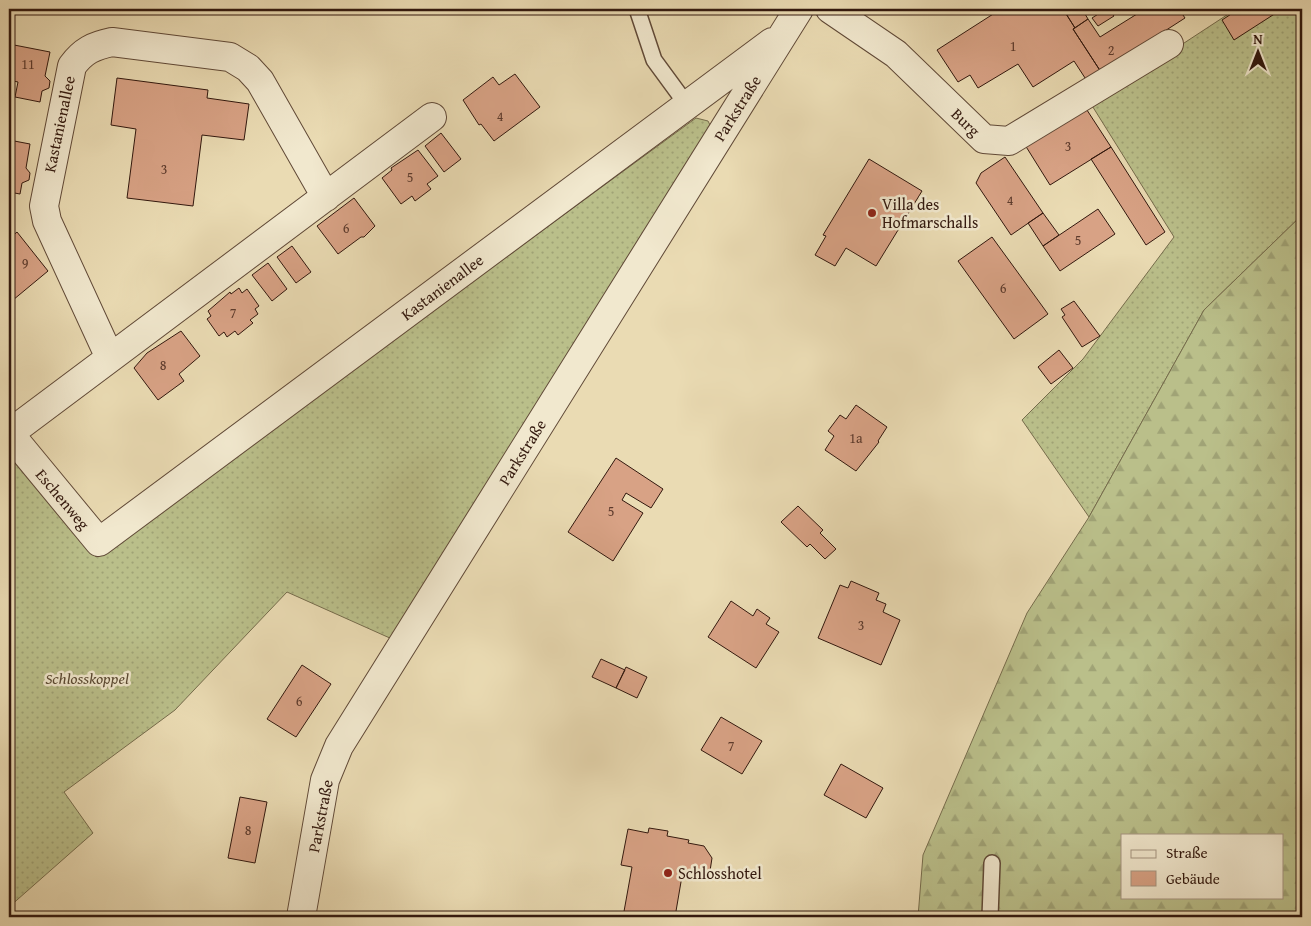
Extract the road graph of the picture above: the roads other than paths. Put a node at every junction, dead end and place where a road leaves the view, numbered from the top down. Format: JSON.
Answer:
{"nodes":[{"id":1,"x":637,"y":9,"type":"edge"},
{"id":2,"x":799,"y":9,"type":"edge"},
{"id":3,"x":830,"y":9,"type":"edge"},
{"id":4,"x":785,"y":32,"type":"junction"},
{"id":5,"x":1169,"y":44,"type":"dead end"},
{"id":6,"x":687,"y":105,"type":"junction"},
{"id":7,"x":432,"y":117,"type":"dead end"},
{"id":8,"x":326,"y":197,"type":"junction"},
{"id":9,"x":110,"y":358,"type":"junction"},
{"id":10,"x":9,"y":433,"type":"edge"},
{"id":11,"x":99,"y":542,"type":"joint"},
{"id":12,"x":992,"y":863,"type":"dead end"},
{"id":13,"x":301,"y":917,"type":"edge"},
{"id":14,"x":990,"y":917,"type":"edge"}],
"edges":[{"from":1,"to":6,"type":"lane"},
{"from":2,"to":4,"type":"street","name":"Parkstraße"},
{"from":3,"to":5,"type":"street","name":"Burg"},
{"from":4,"to":6,"type":"street","name":"Kastanienallee"},
{"from":4,"to":13,"type":"street","name":"Parkstraße"},
{"from":6,"to":11,"type":"street","name":"Kastanienallee"},
{"from":7,"to":8,"type":"street"},
{"from":8,"to":9,"type":"street"},
{"from":8,"to":9,"type":"street","name":"Kastanienallee"},
{"from":9,"to":10,"type":"street"},
{"from":10,"to":11,"type":"street","name":"Eschenweg"},
{"from":12,"to":14,"type":"lane"}]}
